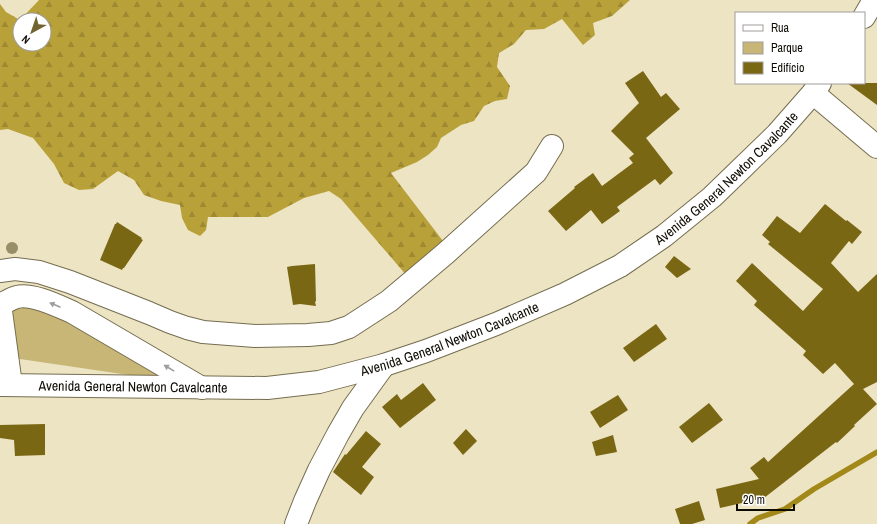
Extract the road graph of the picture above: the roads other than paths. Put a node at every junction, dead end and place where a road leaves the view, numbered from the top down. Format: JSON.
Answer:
{"nodes":[{"id":1,"x":874,"y":0,"type":"edge"},
{"id":2,"x":865,"y":15,"type":"edge"},
{"id":3,"x":816,"y":88,"type":"edge"},
{"id":4,"x":552,"y":146,"type":"dead end"},
{"id":5,"x":877,"y":147,"type":"edge"},
{"id":6,"x":0,"y":271,"type":"edge"},
{"id":7,"x":0,"y":304,"type":"edge"},
{"id":8,"x":384,"y":365,"type":"junction"},
{"id":9,"x":6,"y":385,"type":"edge"},
{"id":10,"x":202,"y":388,"type":"junction"},
{"id":11,"x":296,"y":524,"type":"edge"}],
"edges":[{"from":1,"to":2,"type":"main road"},
{"from":3,"to":5,"type":"main road"},
{"from":3,"to":8,"type":"main road","name":"Avenida General Newton Cavalcante"},
{"from":4,"to":6,"type":"main road"},
{"from":7,"to":9,"type":"main road"},
{"from":10,"to":7,"type":"main road","one_way":true},
{"from":8,"to":10,"type":"main road","name":"Avenida General Newton Cavalcante"},
{"from":8,"to":11,"type":"main road"},
{"from":9,"to":10,"type":"main road","name":"Avenida General Newton Cavalcante"}]}
